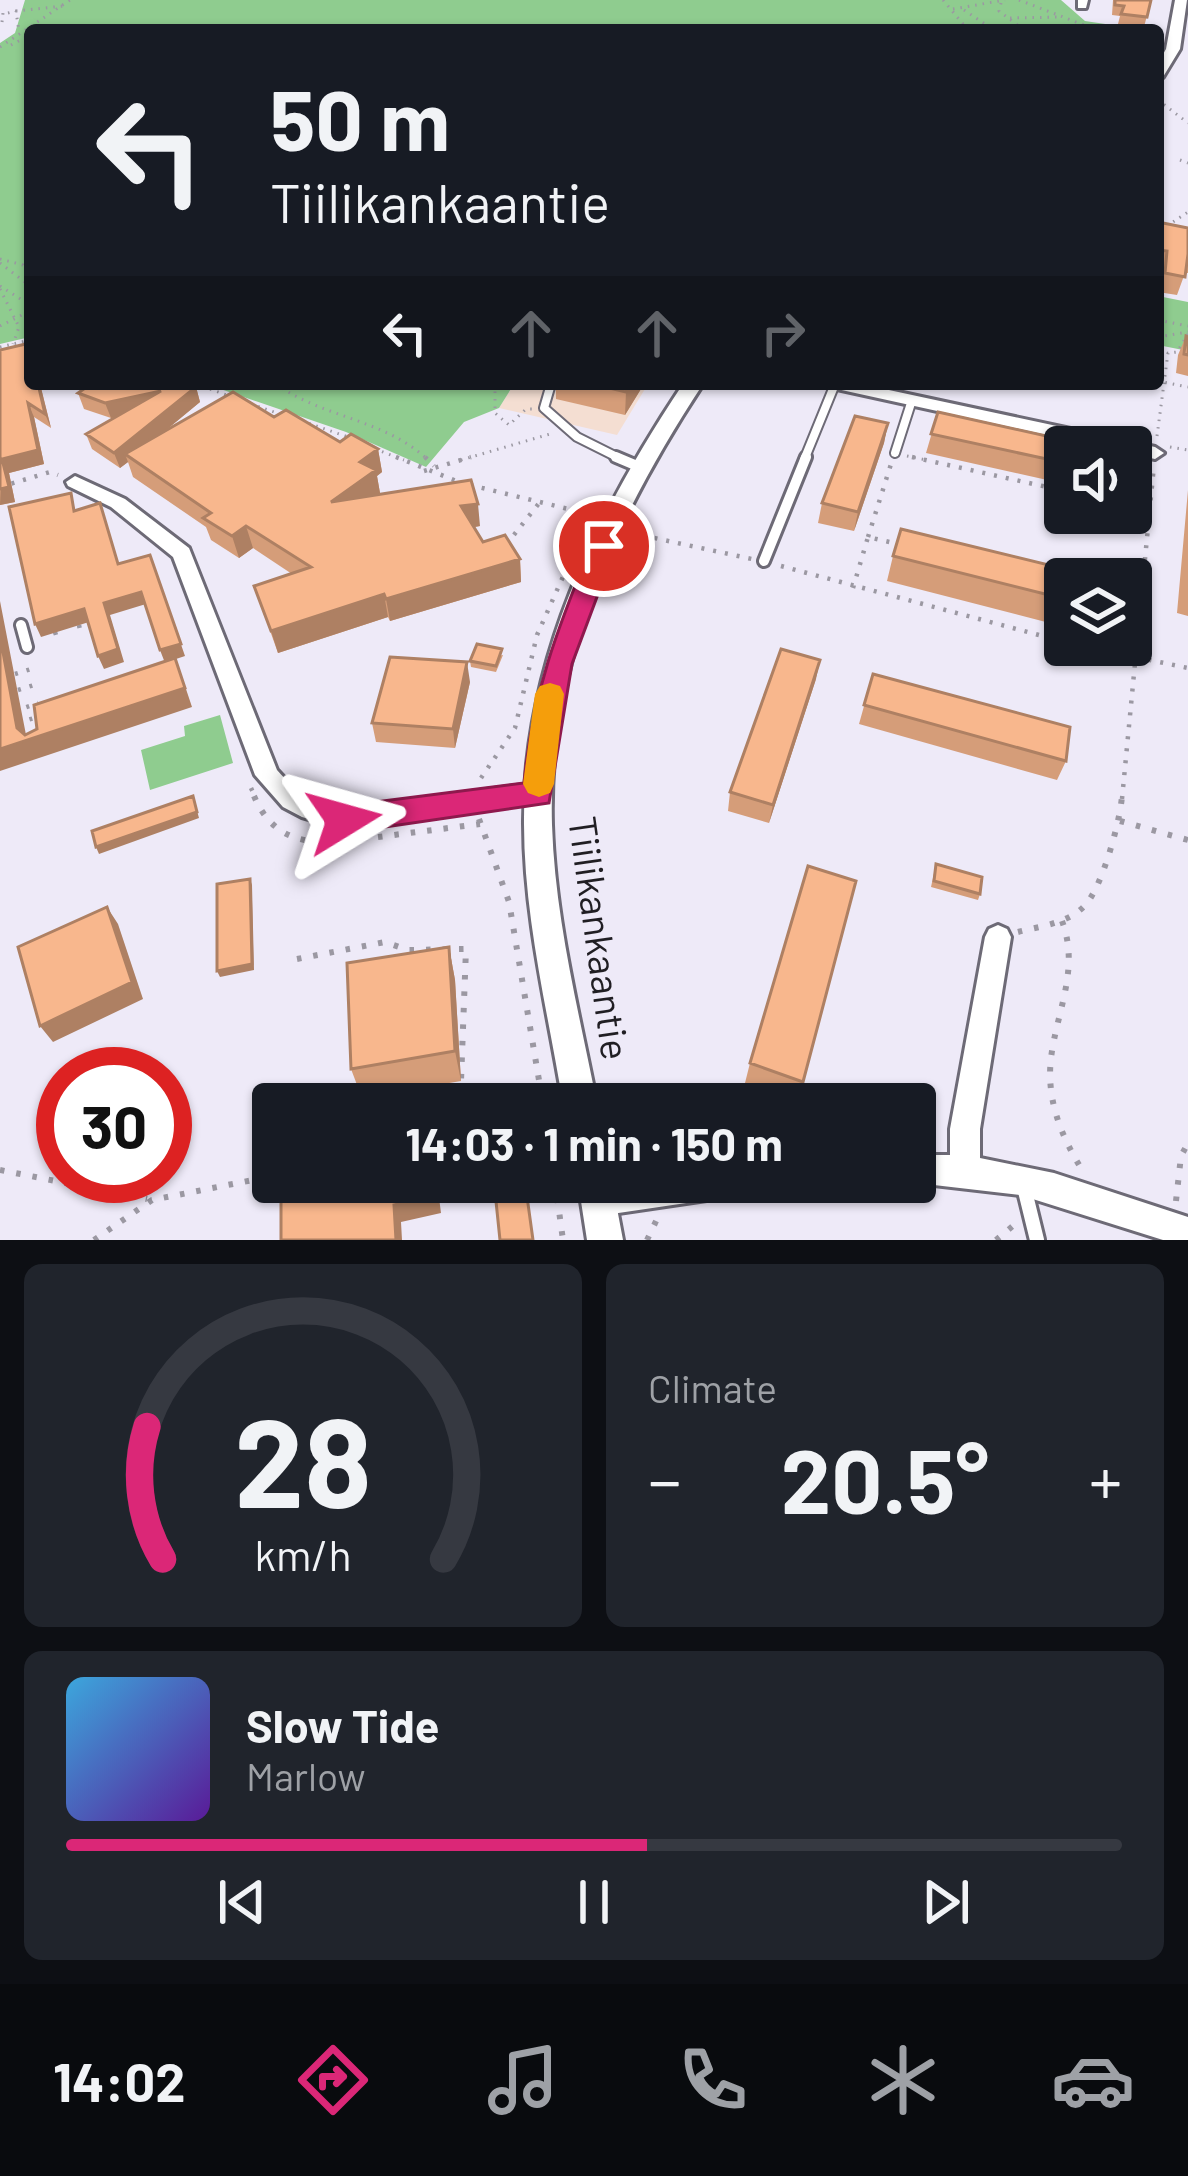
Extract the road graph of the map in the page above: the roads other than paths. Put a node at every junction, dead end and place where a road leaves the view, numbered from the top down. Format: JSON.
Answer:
{"nodes":[{"id":1,"x":1181,"y":0,"type":"edge"},
{"id":2,"x":1164,"y":64,"type":"edge"},
{"id":3,"x":549,"y":390,"type":"edge"},
{"id":4,"x":689,"y":390,"type":"edge"},
{"id":5,"x":834,"y":390,"type":"edge"},
{"id":6,"x":864,"y":390,"type":"edge"},
{"id":7,"x":912,"y":400,"type":"junction"},
{"id":8,"x":1044,"y":429,"type":"edge"},
{"id":9,"x":1152,"y":452,"type":"edge"},
{"id":10,"x":895,"y":453,"type":"road end"},
{"id":11,"x":1155,"y":453,"type":"road end"},
{"id":12,"x":642,"y":468,"type":"junction"},
{"id":13,"x":75,"y":482,"type":"road end"},
{"id":14,"x":764,"y":561,"type":"road end"},
{"id":15,"x":21,"y":625,"type":"dead end"},
{"id":16,"x":27,"y":647,"type":"dead end"},
{"id":17,"x":538,"y":794,"type":"junction"},
{"id":18,"x":998,"y":937,"type":"road end"},
{"id":19,"x":577,"y":1083,"type":"edge"},
{"id":20,"x":964,"y":1168,"type":"junction"},
{"id":21,"x":936,"y":1170,"type":"edge"},
{"id":22,"x":1021,"y":1178,"type":"junction"},
{"id":23,"x":598,"y":1203,"type":"edge"},
{"id":24,"x":1182,"y":1219,"type":"edge"},
{"id":25,"x":605,"y":1240,"type":"edge"},
{"id":26,"x":1037,"y":1240,"type":"edge"}],
"edges":[{"from":1,"to":2,"type":"street"},
{"from":3,"to":12,"type":"lane"},
{"from":4,"to":12,"type":"street","name":"Tiilikankaantie"},
{"from":5,"to":14,"type":"lane"},
{"from":6,"to":7,"type":"street"},
{"from":7,"to":8,"type":"street"},
{"from":7,"to":10,"type":"lane"},
{"from":9,"to":11,"type":"street"},
{"from":12,"to":17,"type":"street","name":"Tiilikankaantie"},
{"from":13,"to":17,"type":"street"},
{"from":15,"to":16,"type":"lane"},
{"from":17,"to":19,"type":"street","name":"Tiilikankaantie"},
{"from":18,"to":20,"type":"street"},
{"from":20,"to":21,"type":"street"},
{"from":20,"to":22,"type":"street"},
{"from":22,"to":24,"type":"street"},
{"from":22,"to":26,"type":"lane"},
{"from":23,"to":25,"type":"street"}]}
